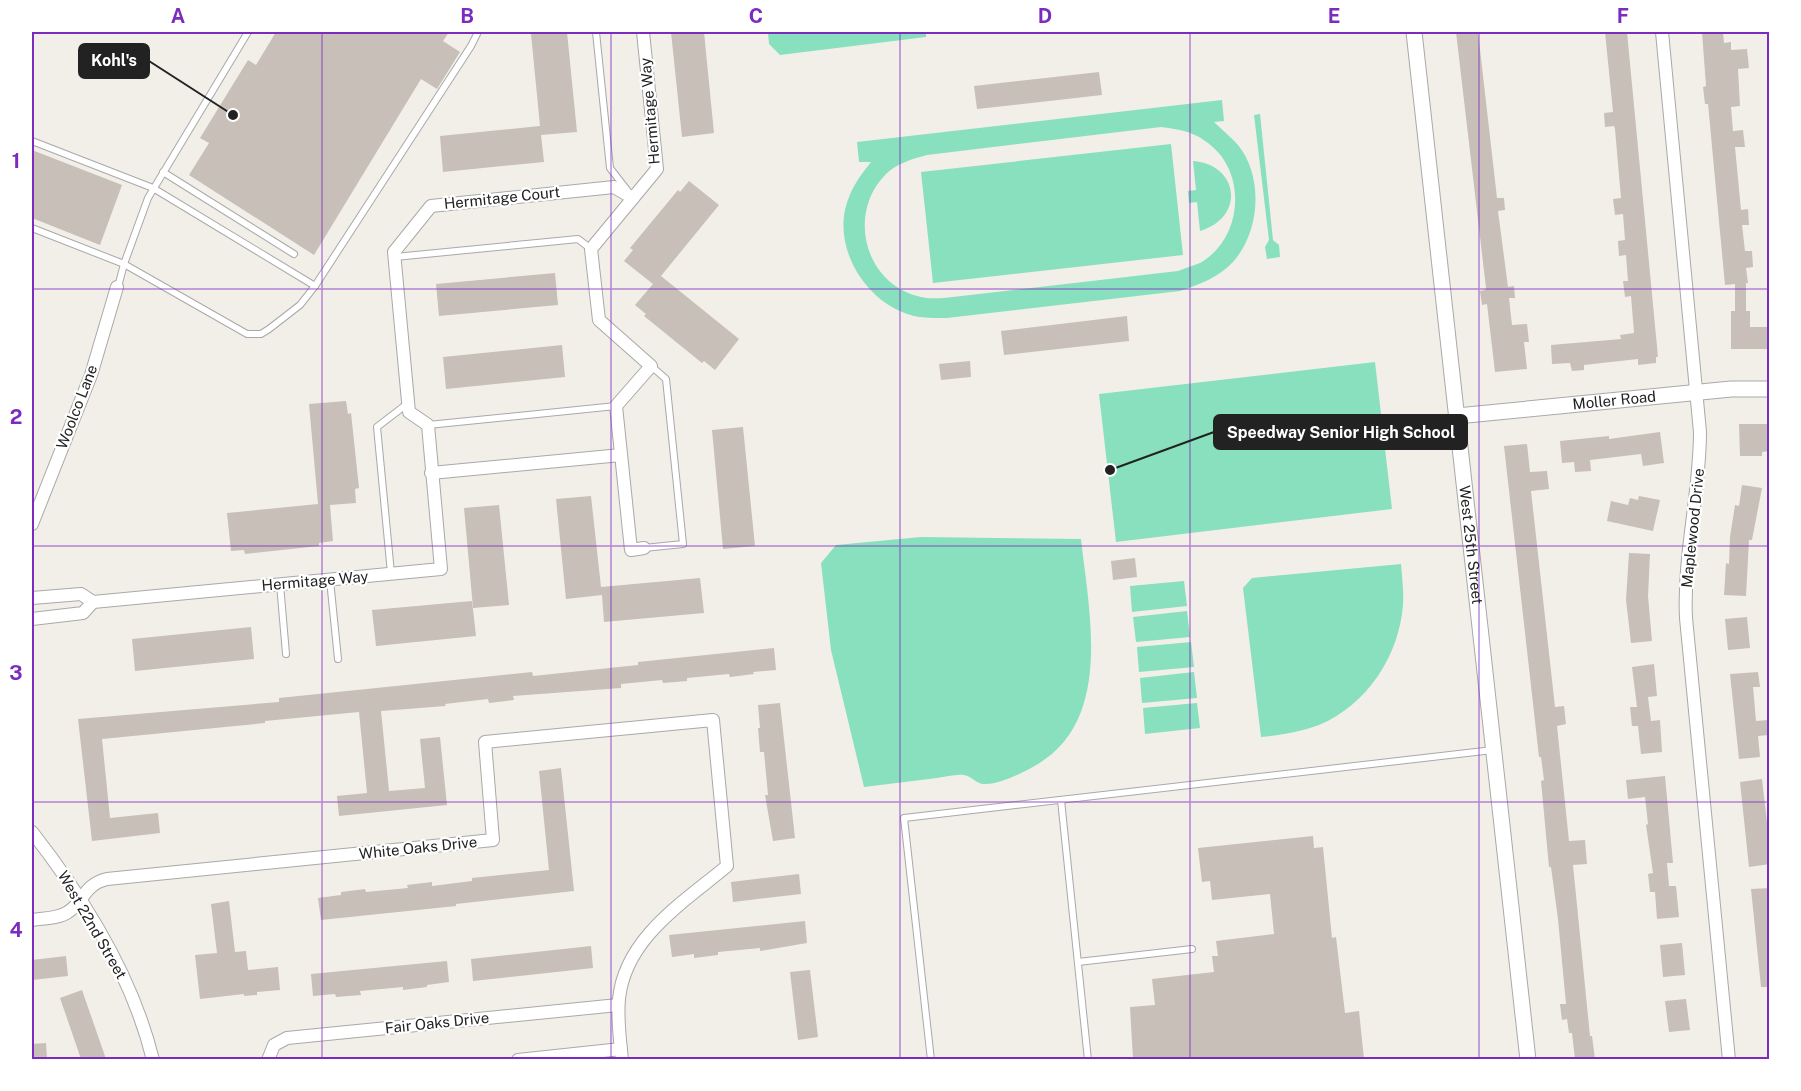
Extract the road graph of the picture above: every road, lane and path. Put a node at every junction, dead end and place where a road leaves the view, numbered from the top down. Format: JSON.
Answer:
{"nodes":[{"id":1,"x":248,"y":32,"type":"edge"},
{"id":2,"x":478,"y":32,"type":"edge"},
{"id":3,"x":596,"y":32,"type":"edge"},
{"id":4,"x":643,"y":32,"type":"edge"},
{"id":5,"x":1414,"y":32,"type":"edge"},
{"id":6,"x":1662,"y":32,"type":"edge"},
{"id":7,"x":32,"y":141,"type":"edge"},
{"id":8,"x":163,"y":172,"type":"junction"},
{"id":9,"x":153,"y":188,"type":"junction"},
{"id":10,"x":633,"y":198,"type":"junction"},
{"id":11,"x":32,"y":228,"type":"edge"},
{"id":12,"x":591,"y":249,"type":"junction"},
{"id":13,"x":294,"y":254,"type":"dead end"},
{"id":14,"x":395,"y":257,"type":"junction"},
{"id":15,"x":124,"y":264,"type":"junction"},
{"id":16,"x":315,"y":286,"type":"junction"},
{"id":17,"x":117,"y":287,"type":"joint"},
{"id":18,"x":651,"y":366,"type":"junction"},
{"id":19,"x":1770,"y":389,"type":"edge"},
{"id":20,"x":1697,"y":393,"type":"junction"},
{"id":21,"x":408,"y":402,"type":"junction"},
{"id":22,"x":616,"y":406,"type":"junction"},
{"id":23,"x":1457,"y":416,"type":"junction"},
{"id":24,"x":428,"y":425,"type":"junction"},
{"id":25,"x":621,"y":455,"type":"junction"},
{"id":26,"x":431,"y":473,"type":"junction"},
{"id":27,"x":32,"y":524,"type":"edge"},
{"id":28,"x":644,"y":548,"type":"joint"},
{"id":29,"x":391,"y":574,"type":"junction"},
{"id":30,"x":330,"y":580,"type":"junction"},
{"id":31,"x":280,"y":584,"type":"junction"},
{"id":32,"x":32,"y":598,"type":"edge"},
{"id":33,"x":93,"y":602,"type":"junction"},
{"id":34,"x":32,"y":619,"type":"edge"},
{"id":35,"x":286,"y":654,"type":"dead end"},
{"id":36,"x":338,"y":659,"type":"dead end"},
{"id":37,"x":1494,"y":750,"type":"junction"},
{"id":38,"x":1060,"y":800,"type":"junction"},
{"id":39,"x":32,"y":832,"type":"edge"},
{"id":40,"x":81,"y":899,"type":"junction"},
{"id":41,"x":32,"y":920,"type":"edge"},
{"id":42,"x":1192,"y":949,"type":"dead end"},
{"id":43,"x":1078,"y":962,"type":"junction"},
{"id":44,"x":618,"y":1005,"type":"junction"},
{"id":45,"x":621,"y":1054,"type":"edge"},
{"id":46,"x":153,"y":1059,"type":"edge"},
{"id":47,"x":268,"y":1059,"type":"edge"},
{"id":48,"x":518,"y":1059,"type":"edge"},
{"id":49,"x":931,"y":1059,"type":"edge"},
{"id":50,"x":1088,"y":1059,"type":"edge"},
{"id":51,"x":1528,"y":1059,"type":"edge"},
{"id":52,"x":1729,"y":1059,"type":"edge"}],
"edges":[{"from":1,"to":8,"type":"lane"},
{"from":2,"to":16,"type":"lane"},
{"from":3,"to":10,"type":"lane"},
{"from":4,"to":10,"type":"street","name":"Hermitage Way"},
{"from":5,"to":23,"type":"street","name":"West 25th Street"},
{"from":6,"to":20,"type":"street","name":"Maplewood Drive"},
{"from":7,"to":9,"type":"lane"},
{"from":8,"to":9,"type":"lane"},
{"from":8,"to":13,"type":"lane"},
{"from":9,"to":15,"type":"lane"},
{"from":9,"to":16,"type":"lane"},
{"from":10,"to":12,"type":"street","name":"Hermitage Way"},
{"from":10,"to":14,"type":"street","name":"Hermitage Court"},
{"from":11,"to":15,"type":"lane"},
{"from":12,"to":14,"type":"lane"},
{"from":12,"to":18,"type":"street"},
{"from":14,"to":21,"type":"street"},
{"from":15,"to":16,"type":"lane"},
{"from":15,"to":17,"type":"lane"},
{"from":17,"to":27,"type":"street","name":"Woolco Lane"},
{"from":18,"to":22,"type":"street"},
{"from":18,"to":28,"type":"lane"},
{"from":19,"to":20,"type":"street","name":"Moller Road"},
{"from":20,"to":23,"type":"street","name":"Moller Road"},
{"from":20,"to":52,"type":"street","name":"Maplewood Drive"},
{"from":21,"to":24,"type":"street"},
{"from":21,"to":29,"type":"lane"},
{"from":22,"to":24,"type":"lane"},
{"from":22,"to":25,"type":"street"},
{"from":23,"to":37,"type":"street","name":"West 25th Street"},
{"from":24,"to":26,"type":"street","name":"Hermitage Way"},
{"from":25,"to":26,"type":"street"},
{"from":25,"to":28,"type":"street"},
{"from":26,"to":29,"type":"street","name":"Hermitage Way"},
{"from":29,"to":30,"type":"street","name":"Hermitage Way"},
{"from":30,"to":31,"type":"street","name":"Hermitage Way"},
{"from":30,"to":36,"type":"lane"},
{"from":31,"to":33,"type":"street","name":"Hermitage Way"},
{"from":31,"to":35,"type":"lane"},
{"from":32,"to":33,"type":"street","name":"Hermitage Way"},
{"from":33,"to":34,"type":"street","name":"Hermitage Way"},
{"from":37,"to":38,"type":"lane"},
{"from":37,"to":51,"type":"street","name":"West 25th Street"},
{"from":38,"to":43,"type":"lane"},
{"from":38,"to":49,"type":"lane"},
{"from":39,"to":40,"type":"street","name":"West 22nd Street"},
{"from":40,"to":41,"type":"street","name":"White Oaks Drive"},
{"from":40,"to":44,"type":"street","name":"White Oaks Drive"},
{"from":40,"to":46,"type":"street","name":"West 22nd Street"},
{"from":42,"to":43,"type":"lane"},
{"from":43,"to":50,"type":"lane"},
{"from":44,"to":45,"type":"street"},
{"from":44,"to":47,"type":"street","name":"Fair Oaks Drive"},
{"from":45,"to":48,"type":"street"}]}
